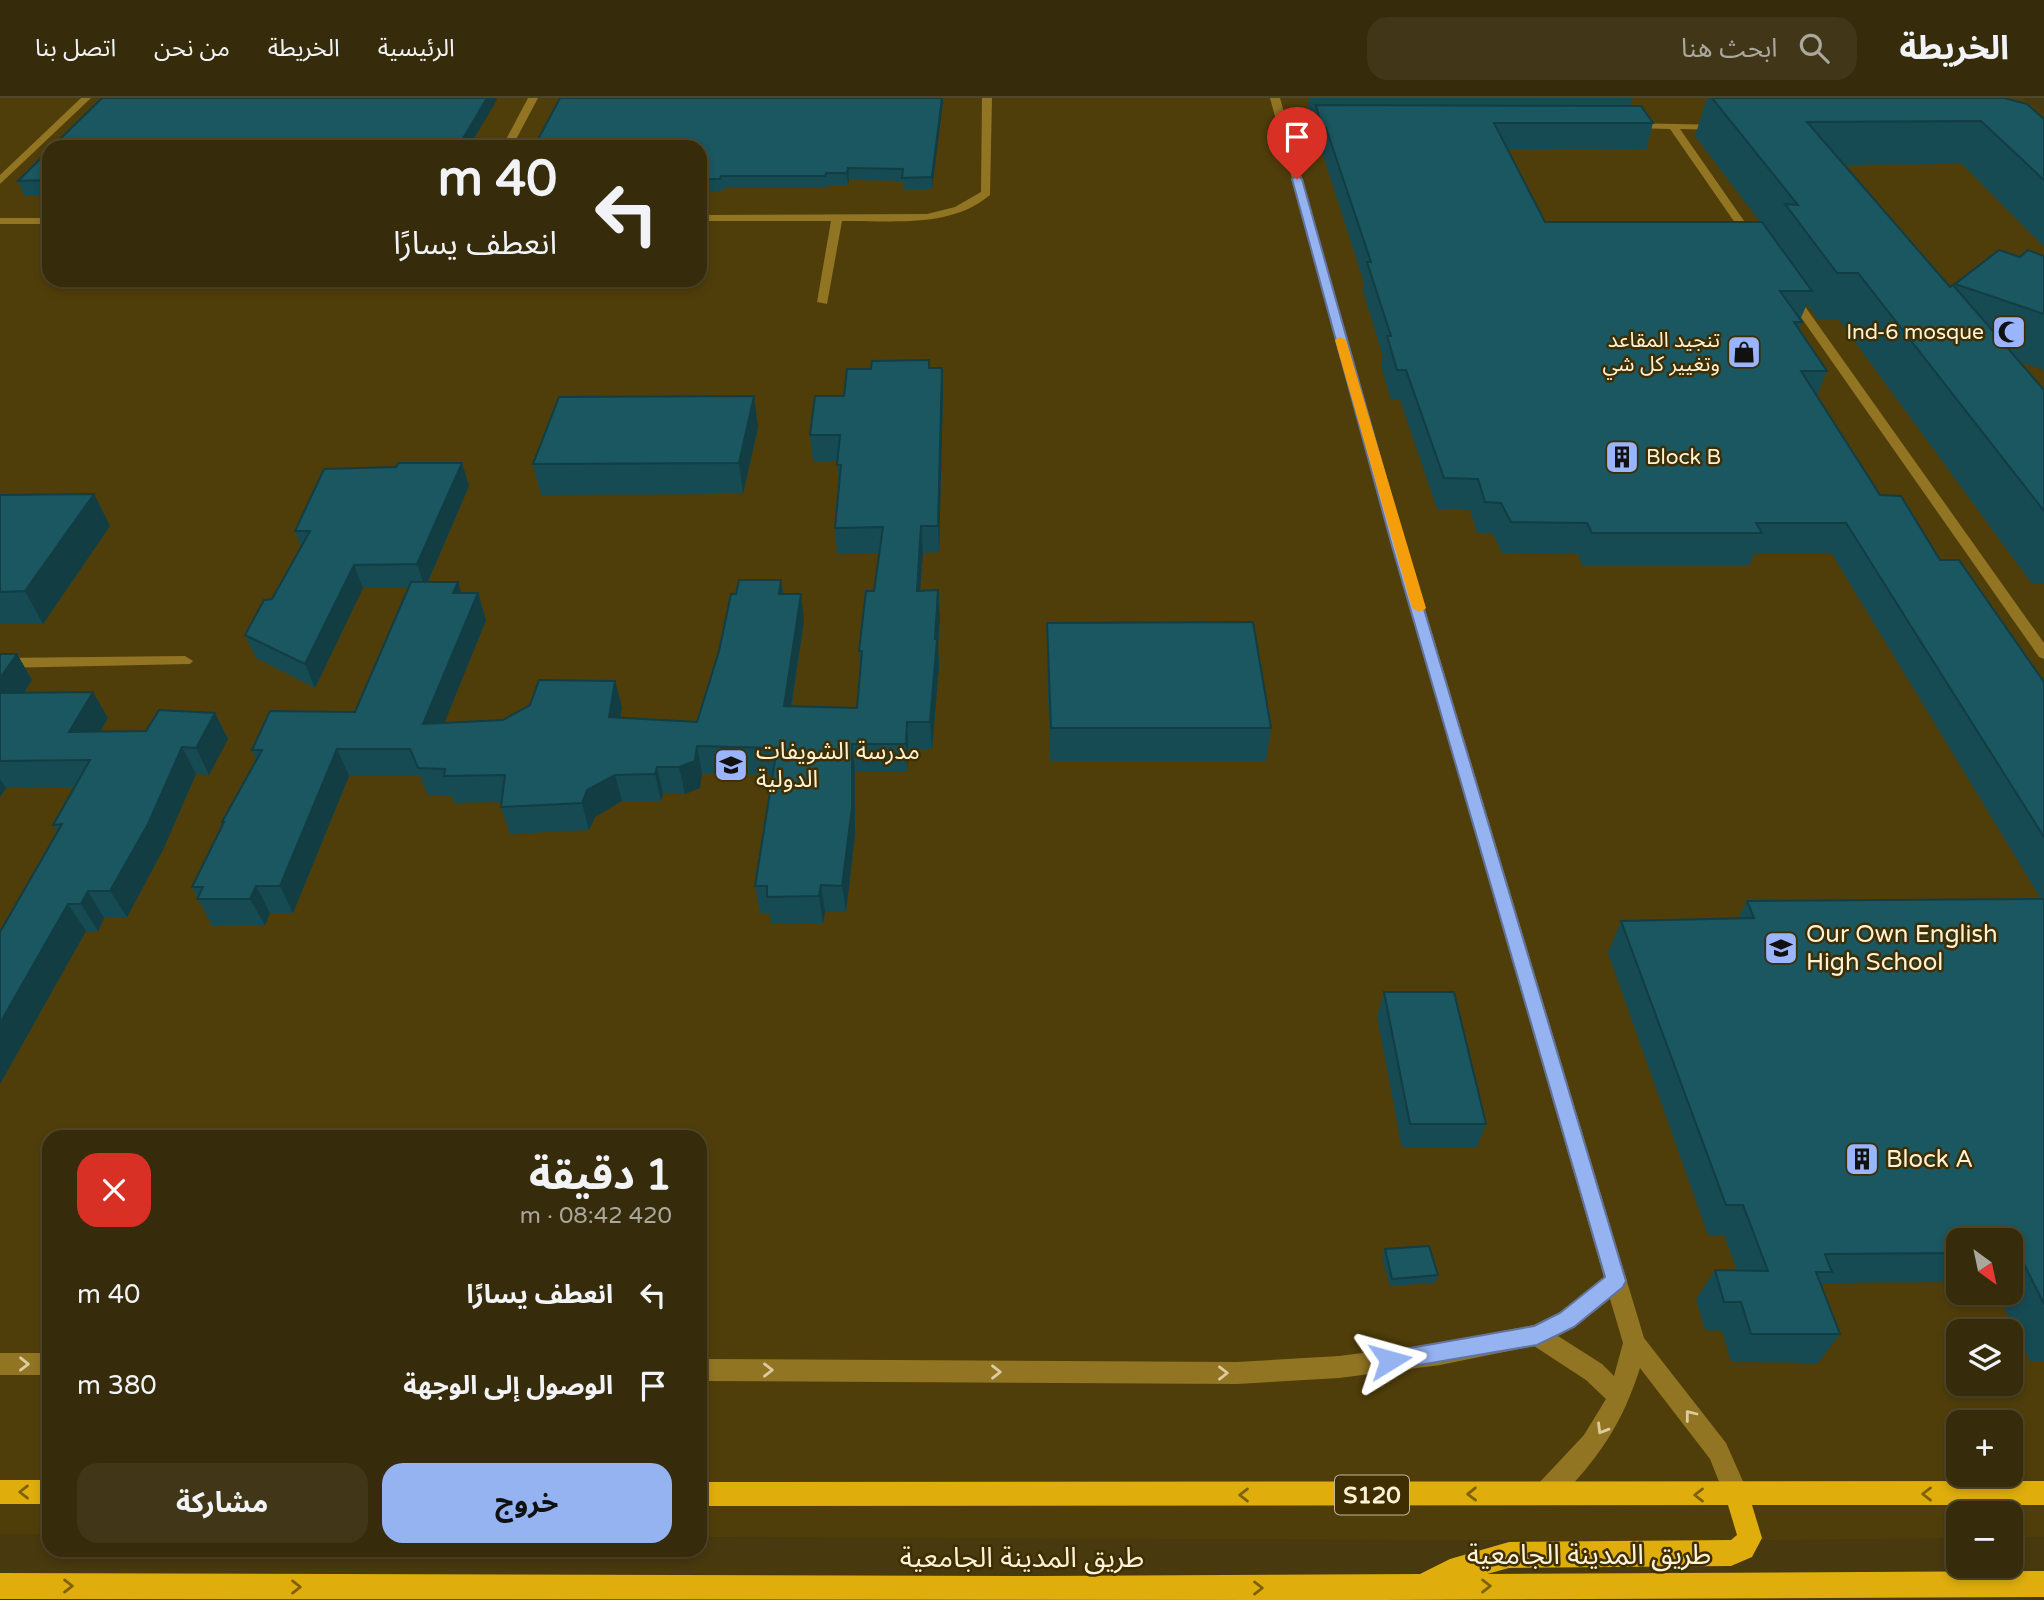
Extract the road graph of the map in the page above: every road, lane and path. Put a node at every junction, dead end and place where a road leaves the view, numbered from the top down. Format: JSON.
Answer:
{"nodes":[{"id":1,"x":86,"y":98,"type":"edge"},
{"id":2,"x":533,"y":98,"type":"edge"},
{"id":3,"x":987,"y":98,"type":"edge"},
{"id":4,"x":1275,"y":98,"type":"edge"},
{"id":5,"x":1282,"y":126,"type":"junction"},
{"id":6,"x":1350,"y":126,"type":"edge"},
{"id":7,"x":1621,"y":126,"type":"edge"},
{"id":8,"x":1673,"y":126,"type":"junction"},
{"id":9,"x":1729,"y":127,"type":"edge"},
{"id":10,"x":42,"y":140,"type":"edge"},
{"id":11,"x":42,"y":140,"type":"edge"},
{"id":12,"x":511,"y":140,"type":"edge"},
{"id":13,"x":0,"y":181,"type":"edge"},
{"id":14,"x":707,"y":218,"type":"edge"},
{"id":15,"x":838,"y":218,"type":"junction"},
{"id":16,"x":0,"y":221,"type":"edge"},
{"id":17,"x":42,"y":221,"type":"edge"},
{"id":18,"x":1761,"y":251,"type":"edge"},
{"id":19,"x":1784,"y":284,"type":"edge"},
{"id":20,"x":822,"y":302,"type":"dead end"},
{"id":21,"x":2044,"y":654,"type":"edge"},
{"id":22,"x":185,"y":661,"type":"dead end"},
{"id":23,"x":0,"y":663,"type":"edge"},
{"id":24,"x":1616,"y":1281,"type":"junction"},
{"id":25,"x":1537,"y":1335,"type":"junction"},
{"id":26,"x":1634,"y":1343,"type":"junction"},
{"id":27,"x":0,"y":1364,"type":"edge"},
{"id":28,"x":42,"y":1364,"type":"edge"},
{"id":29,"x":707,"y":1370,"type":"edge"},
{"id":30,"x":1620,"y":1397,"type":"junction"},
{"id":31,"x":0,"y":1492,"type":"edge"},
{"id":32,"x":42,"y":1492,"type":"edge"},
{"id":33,"x":1547,"y":1493,"type":"junction"},
{"id":34,"x":2044,"y":1493,"type":"edge"},
{"id":35,"x":707,"y":1494,"type":"edge"},
{"id":36,"x":1737,"y":1494,"type":"junction"},
{"id":37,"x":2044,"y":1584,"type":"edge"},
{"id":38,"x":0,"y":1586,"type":"edge"},
{"id":39,"x":1423,"y":1586,"type":"junction"},
{"id":40,"x":1919,"y":1592,"type":"edge"},
{"id":41,"x":715,"y":1594,"type":"edge"},
{"id":42,"x":926,"y":1594,"type":"edge"}],
"edges":[{"from":1,"to":11,"type":"street"},
{"from":2,"to":12,"type":"street"},
{"from":3,"to":15,"type":"street"},
{"from":4,"to":5,"type":"street"},
{"from":5,"to":6,"type":"street"},
{"from":5,"to":24,"type":"street"},
{"from":7,"to":8,"type":"street"},
{"from":8,"to":9,"type":"street"},
{"from":8,"to":18,"type":"street"},
{"from":10,"to":13,"type":"street"},
{"from":14,"to":15,"type":"street"},
{"from":15,"to":20,"type":"street"},
{"from":16,"to":17,"type":"street"},
{"from":19,"to":21,"type":"street"},
{"from":22,"to":23,"type":"street"},
{"from":24,"to":25,"type":"street"},
{"from":24,"to":26,"type":"street"},
{"from":29,"to":25,"type":"street","one_way":true},
{"from":25,"to":30,"type":"street"},
{"from":26,"to":30,"type":"street"},
{"from":36,"to":26,"type":"street","one_way":true},
{"from":27,"to":28,"type":"street","one_way":true},
{"from":30,"to":33,"type":"street","one_way":true},
{"from":32,"to":31,"type":"main road","one_way":true},
{"from":33,"to":35,"type":"main road","number":"S120","one_way":true},
{"from":36,"to":33,"type":"main road","number":"S120","one_way":true},
{"from":34,"to":36,"type":"main road","number":"S120","one_way":true},
{"from":36,"to":39,"type":"main road"},
{"from":37,"to":40,"type":"main road","name":"طريق المدينة الجامعية"},
{"from":38,"to":41,"type":"main road","name":"طريق المدينة الجامعية","one_way":true},
{"from":39,"to":40,"type":"main road","name":"طريق المدينة الجامعية","one_way":true},
{"from":42,"to":39,"type":"main road","name":"طريق المدينة الجامعية","one_way":true},
{"from":41,"to":42,"type":"main road","name":"طريق المدينة الجامعية"}]}
